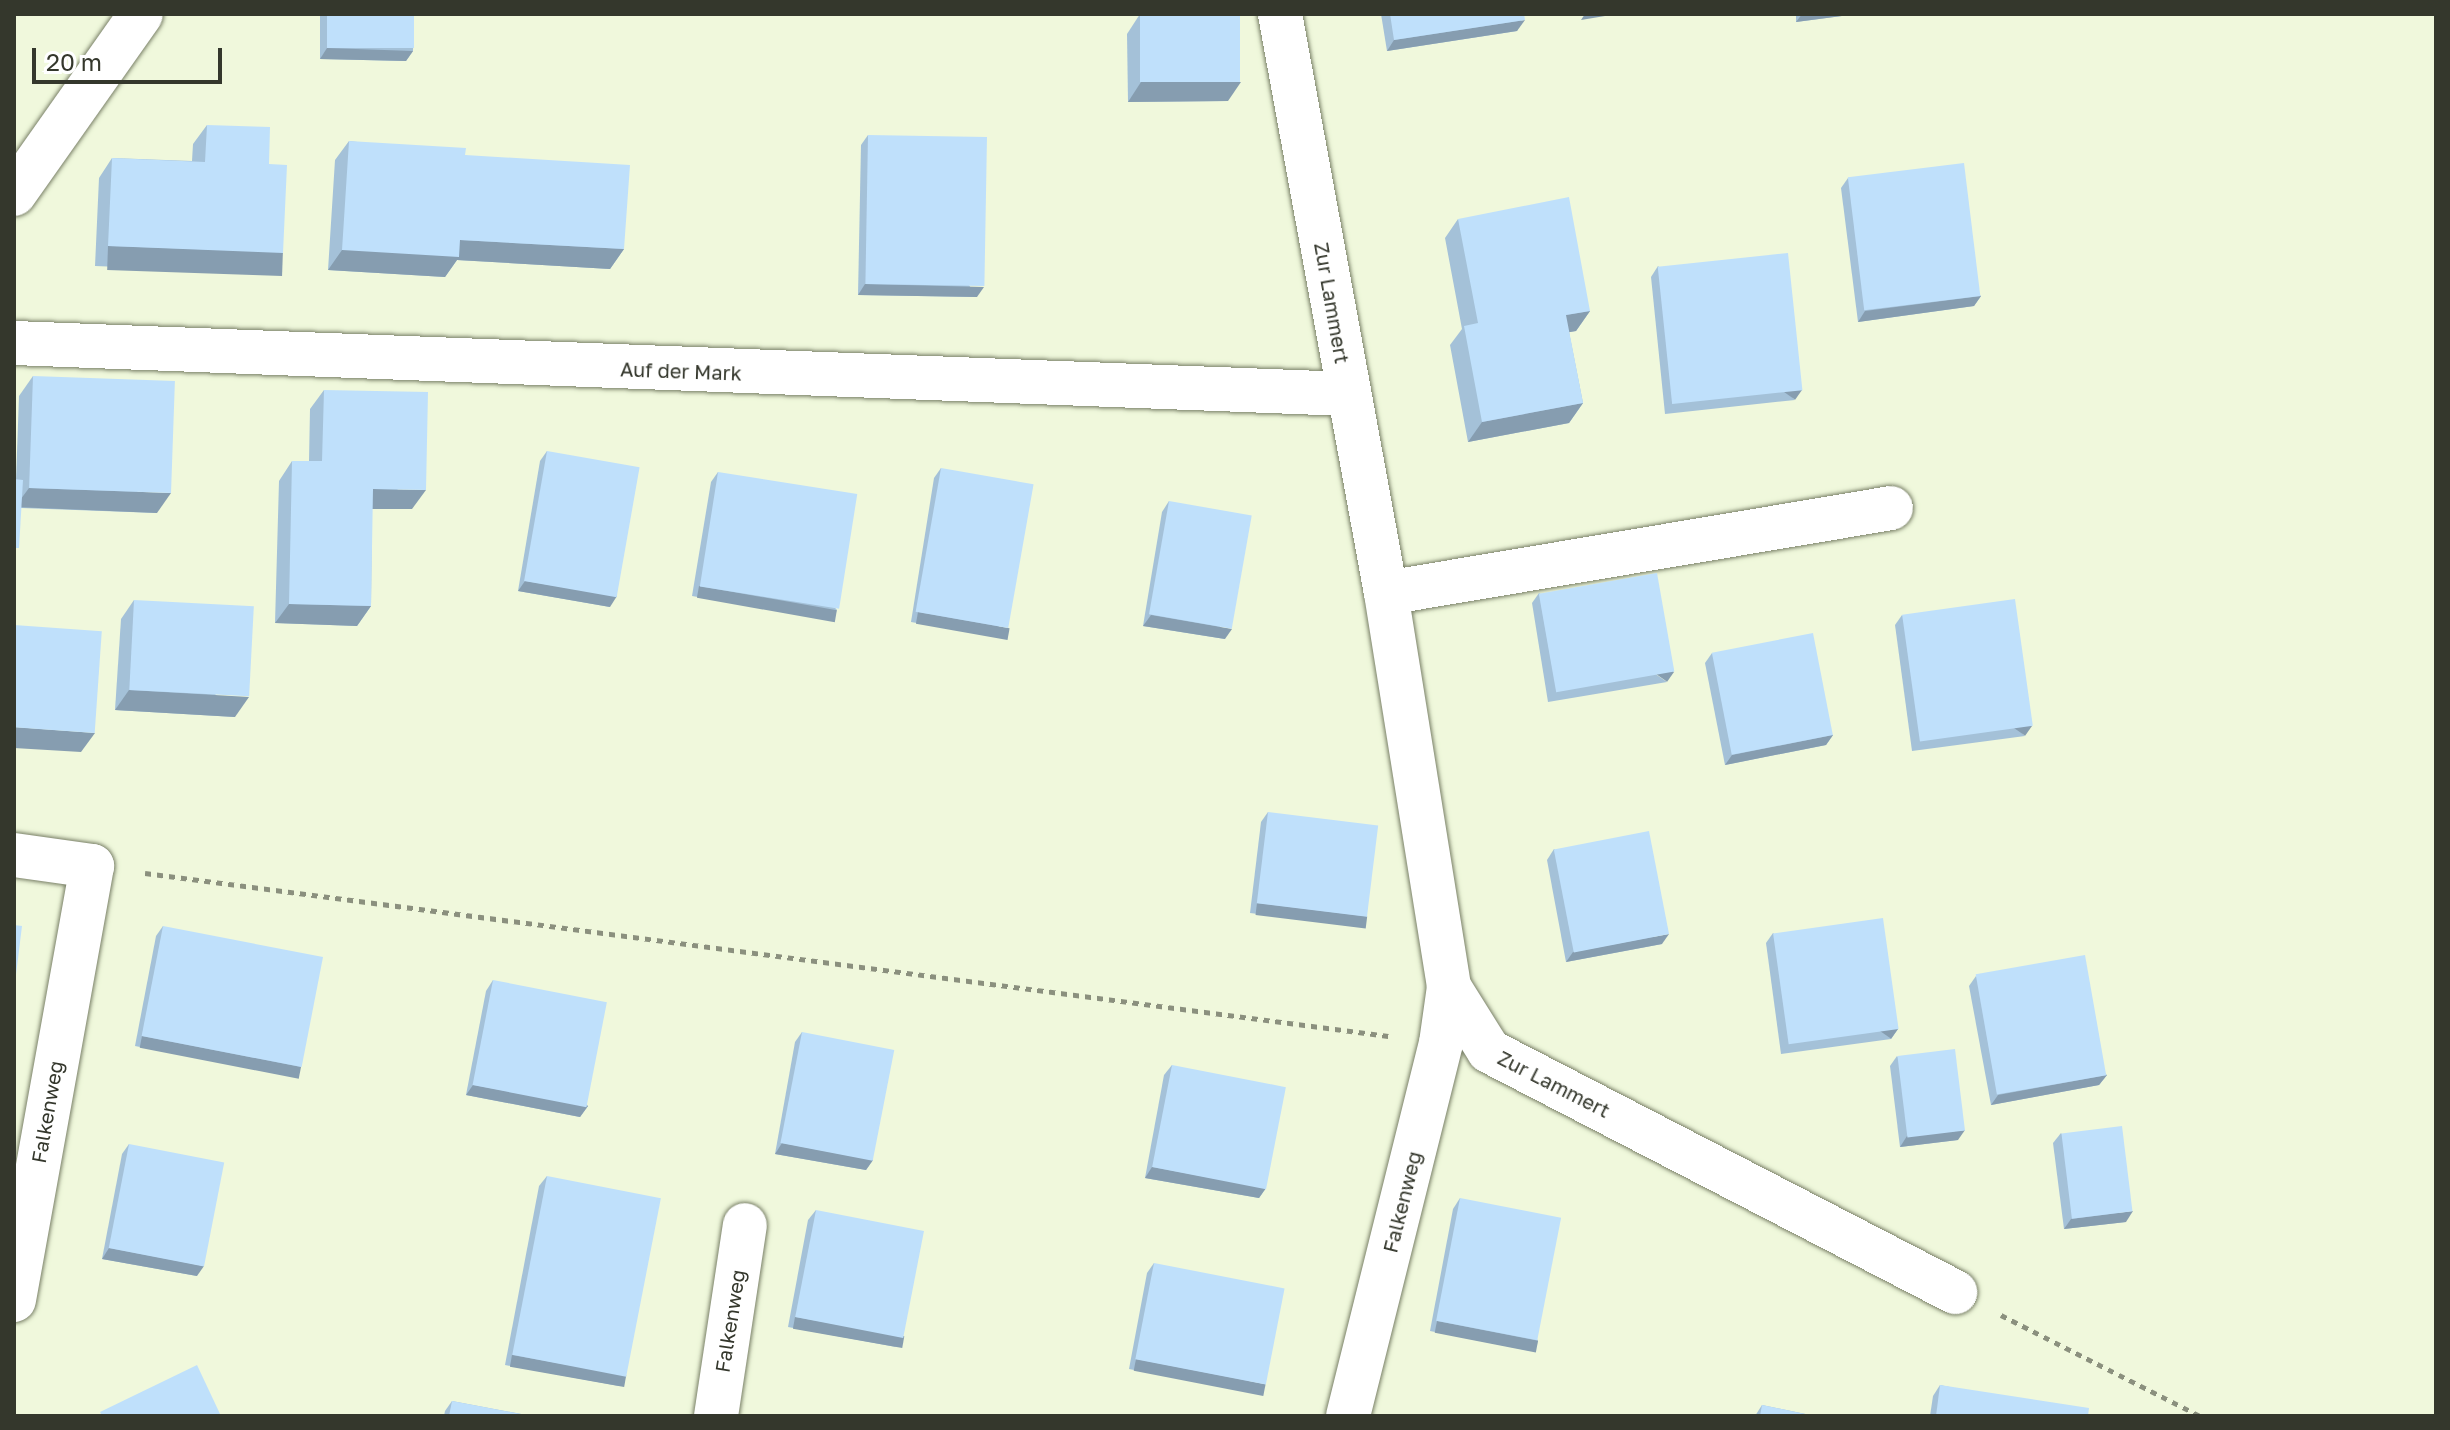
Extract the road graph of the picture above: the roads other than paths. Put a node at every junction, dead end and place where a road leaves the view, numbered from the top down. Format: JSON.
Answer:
{"nodes":[{"id":1,"x":141,"y":14,"type":"edge"},
{"id":2,"x":1280,"y":14,"type":"edge"},
{"id":3,"x":14,"y":194,"type":"edge"},
{"id":4,"x":14,"y":343,"type":"edge"},
{"id":5,"x":1348,"y":394,"type":"junction"},
{"id":6,"x":1891,"y":508,"type":"dead end"},
{"id":7,"x":1386,"y":593,"type":"junction"},
{"id":8,"x":14,"y":855,"type":"edge"},
{"id":9,"x":1449,"y":987,"type":"junction"},
{"id":10,"x":745,"y":1225,"type":"dead end"},
{"id":11,"x":1955,"y":1292,"type":"road end"},
{"id":12,"x":14,"y":1300,"type":"edge"},
{"id":13,"x":716,"y":1416,"type":"edge"},
{"id":14,"x":1348,"y":1416,"type":"edge"}],
"edges":[{"from":1,"to":3,"type":"street"},
{"from":2,"to":5,"type":"street","name":"Zur Lammert"},
{"from":4,"to":5,"type":"street","name":"Auf der Mark"},
{"from":5,"to":7,"type":"street","name":"Zur Lammert"},
{"from":6,"to":7,"type":"street"},
{"from":7,"to":9,"type":"street","name":"Zur Lammert"},
{"from":8,"to":12,"type":"street","name":"Falkenweg"},
{"from":9,"to":11,"type":"street","name":"Zur Lammert"},
{"from":9,"to":14,"type":"street","name":"Falkenweg"},
{"from":10,"to":13,"type":"street","name":"Falkenweg"}]}
